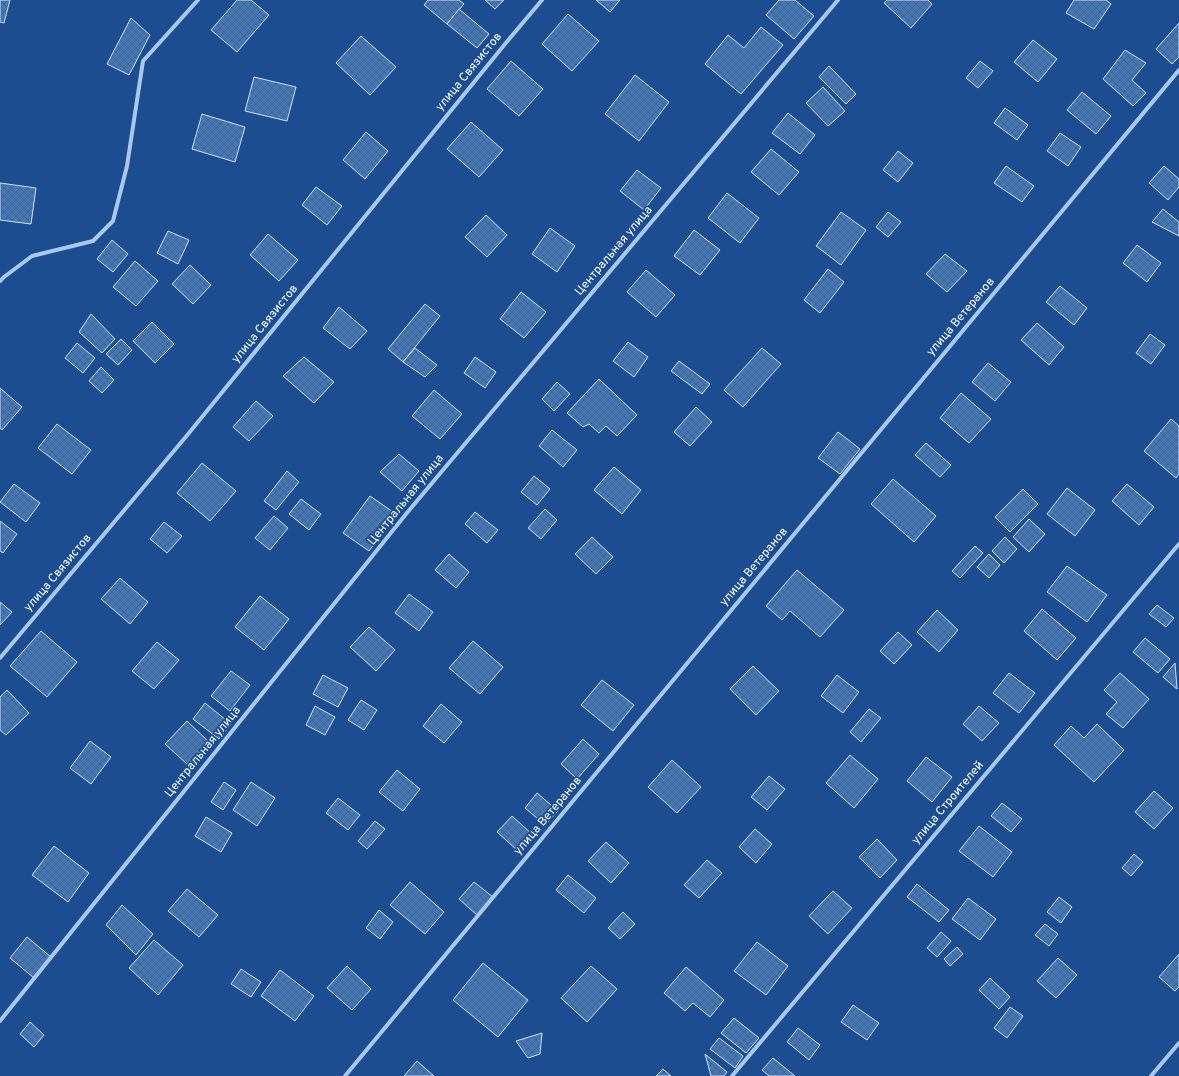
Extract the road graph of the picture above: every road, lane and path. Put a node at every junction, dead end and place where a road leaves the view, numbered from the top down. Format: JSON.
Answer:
{"nodes":[{"id":1,"x":198,"y":0,"type":"edge"},
{"id":2,"x":542,"y":0,"type":"edge"},
{"id":3,"x":838,"y":0,"type":"edge"},
{"id":4,"x":1179,"y":70,"type":"edge"},
{"id":5,"x":0,"y":281,"type":"edge"},
{"id":6,"x":1179,"y":544,"type":"edge"},
{"id":7,"x":0,"y":658,"type":"edge"},
{"id":8,"x":0,"y":1021,"type":"edge"},
{"id":9,"x":1179,"y":1043,"type":"edge"},
{"id":10,"x":345,"y":1076,"type":"edge"},
{"id":11,"x":732,"y":1076,"type":"edge"},
{"id":12,"x":1151,"y":1076,"type":"edge"}],
"edges":[{"from":1,"to":5,"type":"street"},
{"from":2,"to":7,"type":"street","name":"улица Связистов"},
{"from":3,"to":8,"type":"street","name":"Центральная улица"},
{"from":4,"to":10,"type":"street","name":"улица Ветеранов"},
{"from":6,"to":11,"type":"street","name":"улица Строителей"},
{"from":9,"to":12,"type":"street"}]}
